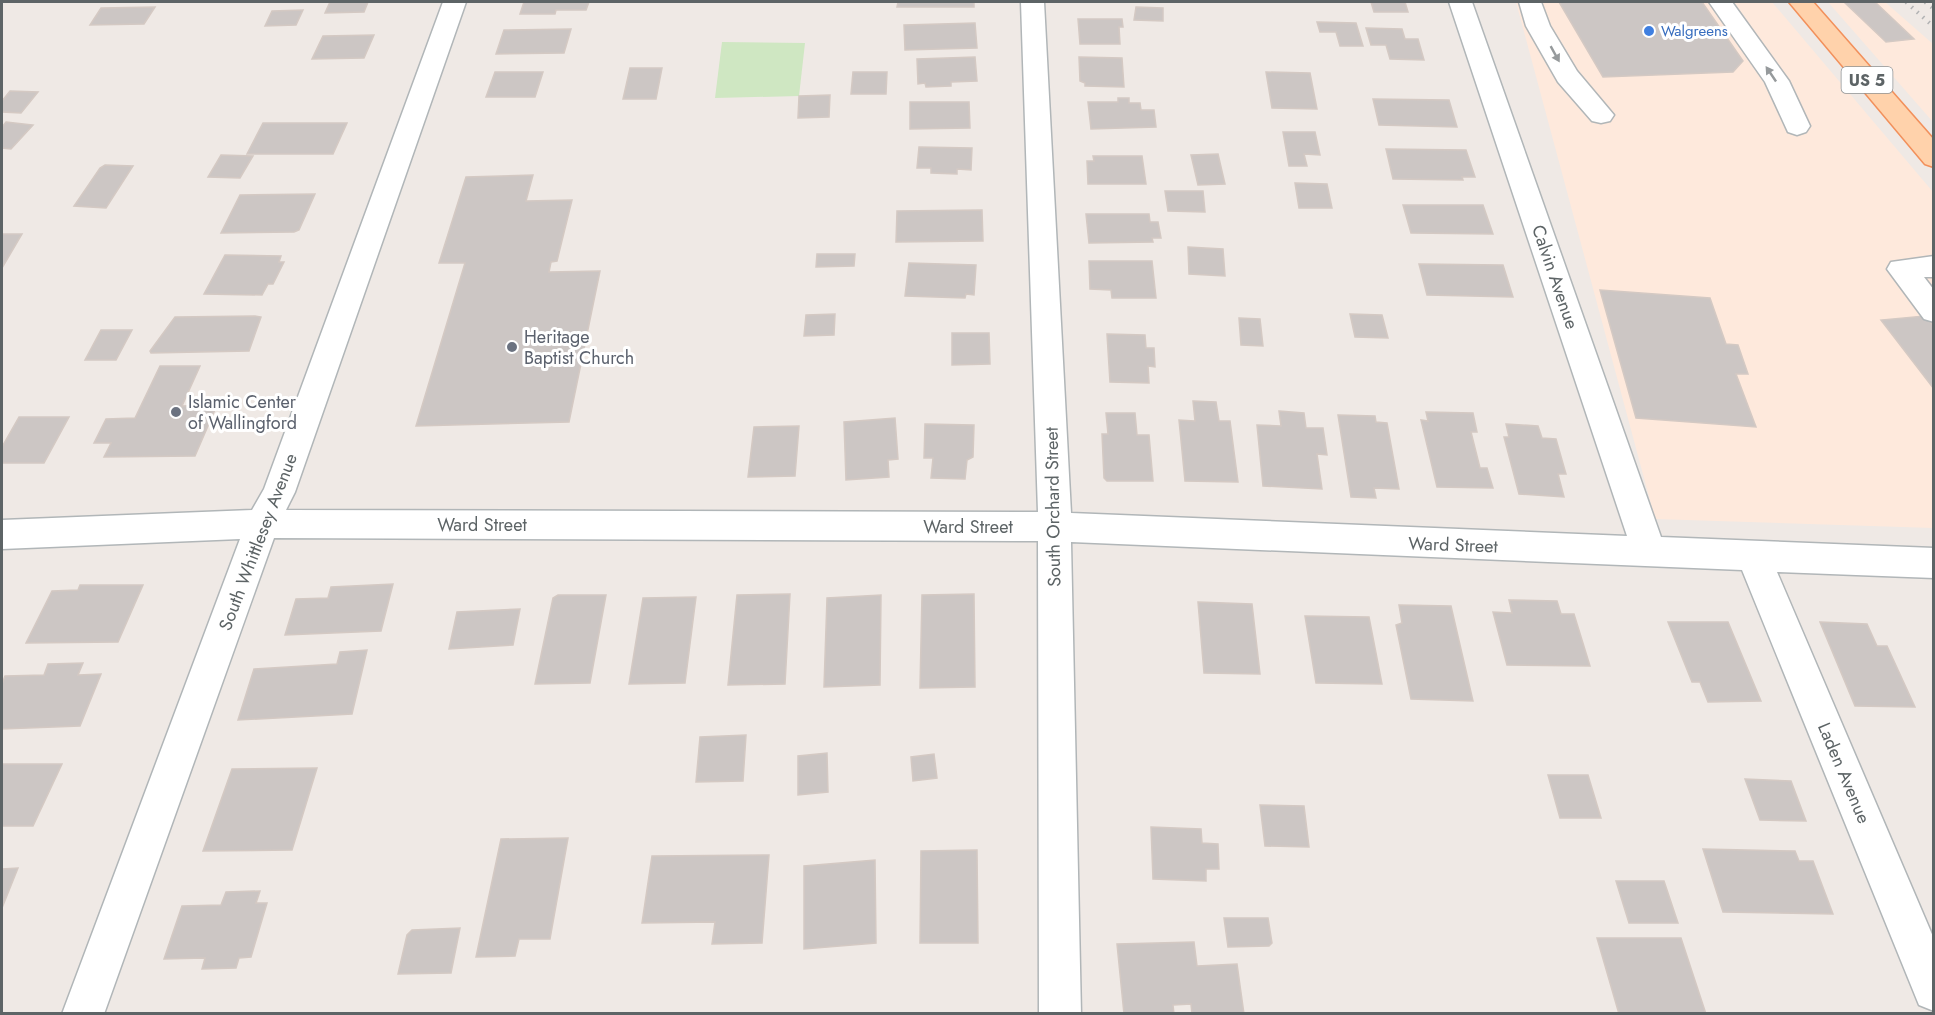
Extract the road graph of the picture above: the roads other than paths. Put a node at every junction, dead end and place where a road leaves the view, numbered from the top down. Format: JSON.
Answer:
{"nodes":[{"id":1,"x":454,"y":2,"type":"edge"},
{"id":2,"x":1033,"y":2,"type":"edge"},
{"id":3,"x":1461,"y":2,"type":"edge"},
{"id":4,"x":1530,"y":2,"type":"edge"},
{"id":5,"x":1720,"y":2,"type":"edge"},
{"id":6,"x":1801,"y":2,"type":"edge"},
{"id":7,"x":1601,"y":115,"type":"dead end"},
{"id":8,"x":1797,"y":126,"type":"dead end"},
{"id":9,"x":1934,"y":158,"type":"edge"},
{"id":10,"x":1934,"y":266,"type":"edge"},
{"id":11,"x":1934,"y":311,"type":"edge"},
{"id":12,"x":262,"y":524,"type":"junction"},
{"id":13,"x":1055,"y":527,"type":"junction"},
{"id":14,"x":2,"y":534,"type":"edge"},
{"id":15,"x":1650,"y":553,"type":"junction"},
{"id":16,"x":1754,"y":557,"type":"junction"},
{"id":17,"x":1934,"y":563,"type":"edge"},
{"id":18,"x":1934,"y":990,"type":"edge"},
{"id":19,"x":84,"y":1014,"type":"edge"},
{"id":20,"x":1060,"y":1014,"type":"edge"}],
"edges":[{"from":1,"to":12,"type":"street","name":"South Whittlesey Avenue"},
{"from":2,"to":13,"type":"street","name":"South Orchard Street"},
{"from":3,"to":15,"type":"street","name":"Calvin Avenue"},
{"from":4,"to":7,"type":"street","one_way":true},
{"from":8,"to":5,"type":"street","one_way":true},
{"from":6,"to":9,"type":"main road","number":"US 5"},
{"from":10,"to":11,"type":"street"},
{"from":12,"to":13,"type":"street","name":"Ward Street"},
{"from":12,"to":14,"type":"street","name":"Ward Street"},
{"from":12,"to":19,"type":"street","name":"South Whittlesey Avenue"},
{"from":13,"to":15,"type":"street","name":"Ward Street"},
{"from":13,"to":20,"type":"street","name":"South Orchard Street"},
{"from":15,"to":16,"type":"street","name":"Ward Street"},
{"from":16,"to":17,"type":"street","name":"Ward Street"},
{"from":16,"to":18,"type":"street","name":"Laden Avenue"}]}
